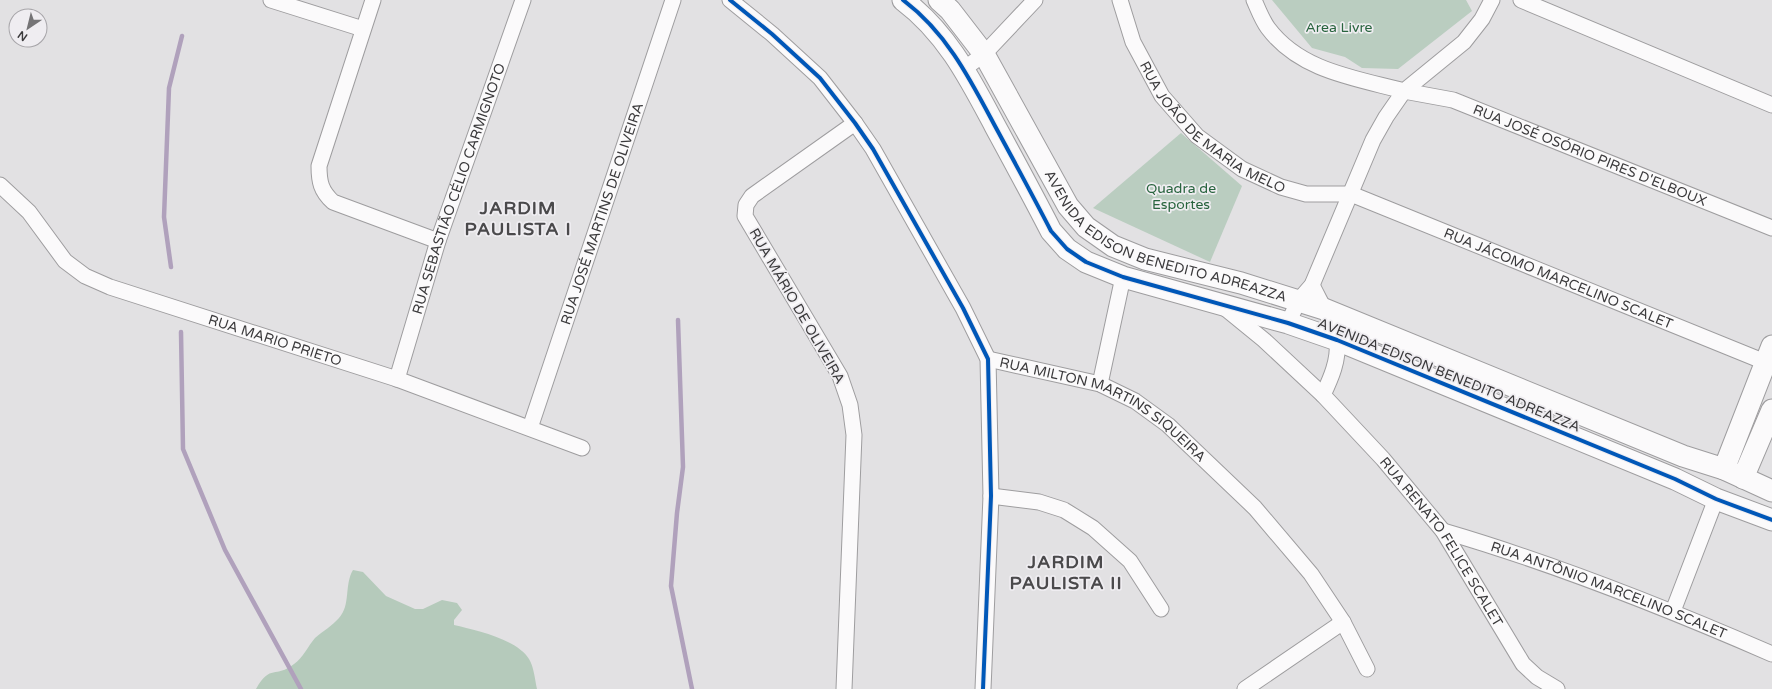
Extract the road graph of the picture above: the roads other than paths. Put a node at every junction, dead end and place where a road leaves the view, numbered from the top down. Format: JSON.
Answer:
{"nodes":[{"id":1,"x":271,"y":0,"type":"edge"},
{"id":2,"x":373,"y":0,"type":"edge"},
{"id":3,"x":523,"y":0,"type":"edge"},
{"id":4,"x":673,"y":0,"type":"edge"},
{"id":5,"x":730,"y":0,"type":"edge"},
{"id":6,"x":903,"y":0,"type":"edge"},
{"id":7,"x":939,"y":0,"type":"edge"},
{"id":8,"x":1035,"y":0,"type":"edge"},
{"id":9,"x":1120,"y":0,"type":"edge"},
{"id":10,"x":1254,"y":0,"type":"edge"},
{"id":11,"x":1492,"y":0,"type":"edge"},
{"id":12,"x":1521,"y":0,"type":"edge"},
{"id":13,"x":363,"y":29,"type":"junction"},
{"id":14,"x":984,"y":54,"type":"junction"},
{"id":15,"x":964,"y":69,"type":"junction"},
{"id":16,"x":1404,"y":91,"type":"junction"},
{"id":17,"x":1772,"y":104,"type":"edge"},
{"id":18,"x":855,"y":123,"type":"junction"},
{"id":19,"x":0,"y":185,"type":"edge"},
{"id":20,"x":1351,"y":194,"type":"junction"},
{"id":21,"x":1772,"y":228,"type":"edge"},
{"id":22,"x":438,"y":241,"type":"junction"},
{"id":23,"x":1123,"y":277,"type":"junction"},
{"id":24,"x":1305,"y":292,"type":"junction"},
{"id":25,"x":1219,"y":303,"type":"junction"},
{"id":26,"x":1324,"y":309,"type":"junction"},
{"id":27,"x":1288,"y":323,"type":"junction"},
{"id":28,"x":1337,"y":340,"type":"junction"},
{"id":29,"x":1769,"y":354,"type":"edge"},
{"id":30,"x":988,"y":359,"type":"junction"},
{"id":31,"x":397,"y":379,"type":"junction"},
{"id":32,"x":1100,"y":384,"type":"junction"},
{"id":33,"x":1323,"y":395,"type":"junction"},
{"id":34,"x":1772,"y":410,"type":"edge"},
{"id":35,"x":530,"y":428,"type":"junction"},
{"id":36,"x":582,"y":448,"type":"dead end"},
{"id":37,"x":1683,"y":456,"type":"junction"},
{"id":38,"x":1724,"y":469,"type":"junction"},
{"id":39,"x":1743,"y":478,"type":"junction"},
{"id":40,"x":1675,"y":479,"type":"junction"},
{"id":41,"x":1772,"y":492,"type":"edge"},
{"id":42,"x":991,"y":496,"type":"junction"},
{"id":43,"x":1716,"y":499,"type":"junction"},
{"id":44,"x":1771,"y":516,"type":"edge"},
{"id":45,"x":1443,"y":531,"type":"junction"},
{"id":46,"x":1161,"y":609,"type":"dead end"},
{"id":47,"x":1674,"y":611,"type":"junction"},
{"id":48,"x":1343,"y":622,"type":"junction"},
{"id":49,"x":1772,"y":654,"type":"edge"},
{"id":50,"x":1368,"y":668,"type":"dead end"},
{"id":51,"x":844,"y":689,"type":"edge"},
{"id":52,"x":983,"y":689,"type":"edge"},
{"id":53,"x":1245,"y":689,"type":"edge"},
{"id":54,"x":1557,"y":689,"type":"edge"}],
"edges":[{"from":1,"to":13,"type":"street"},
{"from":2,"to":13,"type":"street"},
{"from":3,"to":22,"type":"street","name":"RUA SEBASTIÃO CÉLIO CARMIGNOTO"},
{"from":4,"to":35,"type":"street","name":"RUA JOSÉ MARTINS DE OLIVEIRA"},
{"from":5,"to":18,"type":"street","name":"RUA MILTON MARTINS SIQUEIRA"},
{"from":6,"to":15,"type":"street","name":"AVENIDA EDISON BENEDITO ADREAZZA"},
{"from":7,"to":14,"type":"street","name":"AVENIDA EDISON BENEDITO ADREAZZA"},
{"from":8,"to":14,"type":"street"},
{"from":9,"to":20,"type":"street","name":"RUA JOÃO DE MARIA MELO"},
{"from":10,"to":16,"type":"street","name":"RUA JOSÉ OSÓRIO PIRES D'ELBOUX"},
{"from":11,"to":16,"type":"street"},
{"from":12,"to":17,"type":"street"},
{"from":13,"to":22,"type":"street"},
{"from":14,"to":15,"type":"street"},
{"from":14,"to":24,"type":"street","name":"AVENIDA EDISON BENEDITO ADREAZZA"},
{"from":15,"to":23,"type":"street","name":"AVENIDA EDISON BENEDITO ADREAZZA"},
{"from":16,"to":20,"type":"street"},
{"from":16,"to":21,"type":"street","name":"RUA JOSÉ OSÓRIO PIRES D'ELBOUX"},
{"from":18,"to":30,"type":"street","name":"RUA MILTON MARTINS SIQUEIRA"},
{"from":18,"to":51,"type":"street","name":"RUA MÁRIO DE OLIVEIRA"},
{"from":19,"to":31,"type":"street","name":"RUA MARIO PRIETO"},
{"from":20,"to":24,"type":"street"},
{"from":20,"to":29,"type":"street","name":"RUA JÁCOMO MARCELINO SCALET"},
{"from":22,"to":31,"type":"street","name":"RUA SEBASTIÃO CÉLIO CARMIGNOTO"},
{"from":23,"to":25,"type":"street","name":"AVENIDA EDISON BENEDITO ADREAZZA"},
{"from":23,"to":32,"type":"street"},
{"from":24,"to":26,"type":"street","name":"AVENIDA EDISON BENEDITO ADREAZZA"},
{"from":24,"to":27,"type":"street"},
{"from":25,"to":27,"type":"street","name":"AVENIDA EDISON BENEDITO ADREAZZA"},
{"from":25,"to":33,"type":"street","name":"RUA RENATO FELICE SCALET"},
{"from":26,"to":28,"type":"street"},
{"from":26,"to":37,"type":"street","name":"AVENIDA EDISON BENEDITO ADREAZZA"},
{"from":27,"to":28,"type":"street","name":"AVENIDA EDISON BENEDITO ADREAZZA"},
{"from":28,"to":33,"type":"street"},
{"from":28,"to":40,"type":"street","name":"AVENIDA EDISON BENEDITO ADREAZZA"},
{"from":29,"to":38,"type":"street"},
{"from":30,"to":32,"type":"street","name":"RUA MILTON MARTINS SIQUEIRA"},
{"from":30,"to":42,"type":"street"},
{"from":31,"to":35,"type":"street","name":"RUA MARIO PRIETO"},
{"from":32,"to":48,"type":"street","name":"RUA MILTON MARTINS SIQUEIRA"},
{"from":33,"to":45,"type":"street","name":"RUA RENATO FELICE SCALET"},
{"from":34,"to":39,"type":"street"},
{"from":35,"to":36,"type":"street","name":"RUA MARIO PRIETO"},
{"from":37,"to":38,"type":"street","name":"AVENIDA EDISON BENEDITO ADREAZZA"},
{"from":37,"to":40,"type":"street"},
{"from":38,"to":39,"type":"street","name":"AVENIDA EDISON BENEDITO ADREAZZA"},
{"from":39,"to":41,"type":"street","name":"AVENIDA EDISON BENEDITO ADREAZZA"},
{"from":40,"to":43,"type":"street","name":"AVENIDA EDISON BENEDITO ADREAZZA"},
{"from":42,"to":46,"type":"street"},
{"from":42,"to":52,"type":"street"},
{"from":43,"to":44,"type":"street","name":"AVENIDA EDISON BENEDITO ADREAZZA"},
{"from":43,"to":47,"type":"street"},
{"from":45,"to":47,"type":"street","name":"RUA ANTÔNIO MARCELINO SCALET"},
{"from":45,"to":54,"type":"street","name":"RUA RENATO FELICE SCALET"},
{"from":47,"to":49,"type":"street","name":"RUA ANTÔNIO MARCELINO SCALET"},
{"from":48,"to":50,"type":"street","name":"RUA MILTON MARTINS SIQUEIRA"},
{"from":48,"to":53,"type":"street"}]}
